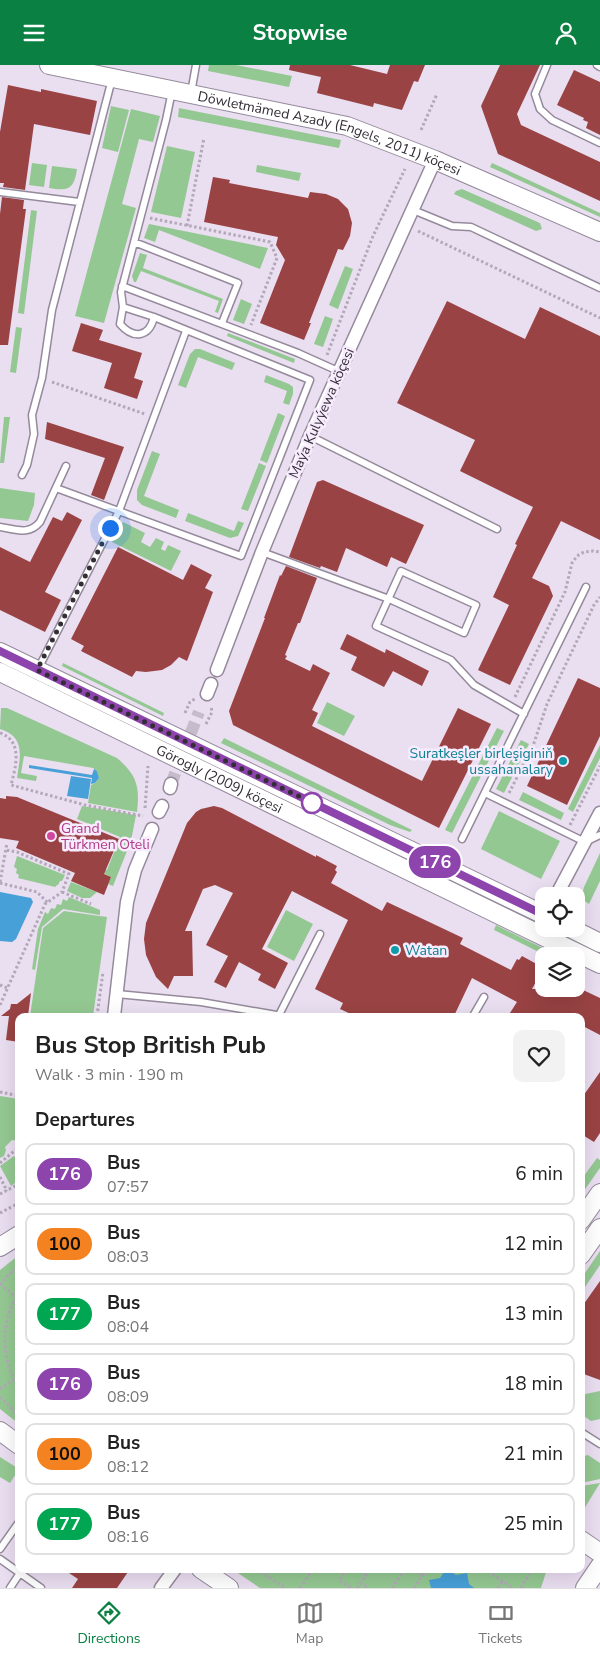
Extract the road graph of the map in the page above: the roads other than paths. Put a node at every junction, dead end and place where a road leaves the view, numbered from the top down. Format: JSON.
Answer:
{"nodes":[{"id":1,"x":49,"y":65,"type":"edge"},
{"id":2,"x":196,"y":65,"type":"edge"},
{"id":3,"x":547,"y":65,"type":"edge"},
{"id":4,"x":112,"y":78,"type":"junction"},
{"id":5,"x":172,"y":90,"type":"junction"},
{"id":6,"x":191,"y":94,"type":"junction"},
{"id":7,"x":600,"y":143,"type":"edge"},
{"id":8,"x":435,"y":160,"type":"junction"},
{"id":9,"x":0,"y":192,"type":"edge"},
{"id":10,"x":79,"y":203,"type":"junction"},
{"id":11,"x":413,"y":210,"type":"junction"},
{"id":12,"x":600,"y":232,"type":"edge"},
{"id":13,"x":134,"y":242,"type":"junction"},
{"id":14,"x":122,"y":286,"type":"junction"},
{"id":15,"x":600,"y":288,"type":"edge"},
{"id":16,"x":123,"y":307,"type":"junction"},
{"id":17,"x":154,"y":317,"type":"junction"},
{"id":18,"x":222,"y":323,"type":"junction"},
{"id":19,"x":186,"y":331,"type":"junction"},
{"id":20,"x":338,"y":371,"type":"junction"},
{"id":21,"x":310,"y":436,"type":"junction"},
{"id":22,"x":66,"y":466,"type":"dead end"},
{"id":23,"x":22,"y":475,"type":"dead end"},
{"id":24,"x":56,"y":488,"type":"junction"},
{"id":25,"x":119,"y":511,"type":"junction"},
{"id":26,"x":0,"y":527,"type":"edge"},
{"id":27,"x":497,"y":529,"type":"dead end"},
{"id":28,"x":262,"y":552,"type":"junction"},
{"id":29,"x":586,"y":587,"type":"dead end"},
{"id":30,"x":388,"y":599,"type":"junction"},
{"id":31,"x":0,"y":651,"type":"edge"},
{"id":32,"x":37,"y":670,"type":"junction"},
{"id":33,"x":217,"y":670,"type":"dead end"},
{"id":34,"x":0,"y":672,"type":"edge"},
{"id":35,"x":524,"y":714,"type":"junction"},
{"id":36,"x":485,"y":793,"type":"junction"},
{"id":37,"x":600,"y":813,"type":"edge"},
{"id":38,"x":152,"y":829,"type":"dead end"},
{"id":39,"x":600,"y":835,"type":"edge"},
{"id":40,"x":462,"y":839,"type":"dead end"},
{"id":41,"x":585,"y":842,"type":"junction"},
{"id":42,"x":561,"y":887,"type":"edge"},
{"id":43,"x":535,"y":911,"type":"edge"},
{"id":44,"x":320,"y":935,"type":"dead end"},
{"id":45,"x":585,"y":936,"type":"edge"},
{"id":46,"x":600,"y":943,"type":"edge"},
{"id":47,"x":600,"y":964,"type":"edge"},
{"id":48,"x":117,"y":994,"type":"junction"},
{"id":49,"x":484,"y":997,"type":"dead end"},
{"id":50,"x":114,"y":1013,"type":"edge"},
{"id":51,"x":264,"y":1013,"type":"edge"},
{"id":52,"x":282,"y":1013,"type":"edge"},
{"id":53,"x":475,"y":1013,"type":"edge"},
{"id":54,"x":600,"y":1193,"type":"edge"},
{"id":55,"x":585,"y":1214,"type":"edge"},
{"id":56,"x":600,"y":1227,"type":"edge"},
{"id":57,"x":15,"y":1238,"type":"edge"},
{"id":58,"x":0,"y":1247,"type":"edge"},
{"id":59,"x":585,"y":1249,"type":"edge"},
{"id":60,"x":0,"y":1431,"type":"edge"},
{"id":61,"x":585,"y":1435,"type":"edge"},
{"id":62,"x":15,"y":1442,"type":"edge"},
{"id":63,"x":600,"y":1444,"type":"edge"},
{"id":64,"x":15,"y":1528,"type":"edge"},
{"id":65,"x":585,"y":1543,"type":"edge"},
{"id":66,"x":0,"y":1549,"type":"edge"},
{"id":67,"x":600,"y":1553,"type":"edge"},
{"id":68,"x":0,"y":1559,"type":"edge"},
{"id":69,"x":600,"y":1566,"type":"edge"},
{"id":70,"x":15,"y":1570,"type":"edge"},
{"id":71,"x":20,"y":1573,"type":"joint"},
{"id":72,"x":171,"y":1573,"type":"edge"},
{"id":73,"x":207,"y":1573,"type":"edge"},
{"id":74,"x":10,"y":1588,"type":"edge"},
{"id":75,"x":41,"y":1588,"type":"edge"},
{"id":76,"x":161,"y":1588,"type":"edge"},
{"id":77,"x":229,"y":1588,"type":"edge"},
{"id":78,"x":585,"y":1588,"type":"edge"}],
"edges":[{"from":1,"to":4,"type":"street","name":"Döwletmämed Azady (Engels, 2011) köçesi"},
{"from":2,"to":6,"type":"lane"},
{"from":3,"to":7,"type":"lane"},
{"from":4,"to":5,"type":"street","name":"Döwletmämed Azady (Engels, 2011) köçesi"},
{"from":4,"to":10,"type":"lane"},
{"from":5,"to":6,"type":"street","name":"Döwletmämed Azady (Engels, 2011) köçesi"},
{"from":5,"to":13,"type":"lane"},
{"from":6,"to":8,"type":"street","name":"Döwletmämed Azady (Engels, 2011) köçesi"},
{"from":8,"to":11,"type":"street","name":"Maýa Kulyýewa köçesi"},
{"from":8,"to":12,"type":"street","name":"Döwletmämed Azady (Engels, 2011) köçesi"},
{"from":9,"to":10,"type":"lane"},
{"from":10,"to":23,"type":"lane"},
{"from":11,"to":15,"type":"lane"},
{"from":11,"to":20,"type":"street","name":"Maýa Kulyýewa köçesi"},
{"from":13,"to":14,"type":"lane"},
{"from":13,"to":18,"type":"lane"},
{"from":14,"to":16,"type":"lane"},
{"from":14,"to":18,"type":"lane"},
{"from":16,"to":17,"type":"lane"},
{"from":16,"to":17,"type":"lane"},
{"from":17,"to":19,"type":"lane"},
{"from":18,"to":20,"type":"lane"},
{"from":19,"to":25,"type":"lane"},
{"from":19,"to":25,"type":"lane"},
{"from":20,"to":21,"type":"street","name":"Maýa Kulyýewa köçesi"},
{"from":21,"to":27,"type":"lane"},
{"from":21,"to":28,"type":"street","name":"Maýa Kulyýewa köçesi"},
{"from":22,"to":24,"type":"lane"},
{"from":24,"to":25,"type":"lane"},
{"from":24,"to":26,"type":"lane"},
{"from":25,"to":32,"type":"lane"},
{"from":28,"to":30,"type":"lane"},
{"from":28,"to":33,"type":"street","name":"Maýa Kulyýewa köçesi"},
{"from":29,"to":35,"type":"lane"},
{"from":30,"to":30,"type":"lane"},
{"from":30,"to":35,"type":"lane"},
{"from":31,"to":32,"type":"street","name":"Görogly (2009) köçesi"},
{"from":32,"to":43,"type":"street","name":"Görogly (2009) köçesi"},
{"from":34,"to":47,"type":"street","name":"Görogly (2009) köçesi"},
{"from":35,"to":36,"type":"lane"},
{"from":36,"to":40,"type":"lane"},
{"from":36,"to":41,"type":"lane"},
{"from":37,"to":41,"type":"street"},
{"from":38,"to":48,"type":"street"},
{"from":39,"to":41,"type":"lane"},
{"from":41,"to":42,"type":"street"},
{"from":44,"to":52,"type":"lane"},
{"from":45,"to":46,"type":"street"},
{"from":48,"to":50,"type":"street"},
{"from":48,"to":51,"type":"lane"},
{"from":49,"to":53,"type":"lane"},
{"from":54,"to":55,"type":"street"},
{"from":56,"to":59,"type":"street"},
{"from":57,"to":58,"type":"street"},
{"from":60,"to":62,"type":"street"},
{"from":61,"to":63,"type":"lane"},
{"from":64,"to":66,"type":"lane"},
{"from":65,"to":67,"type":"street"},
{"from":68,"to":70,"type":"lane"},
{"from":69,"to":78,"type":"street"},
{"from":71,"to":74,"type":"lane"},
{"from":71,"to":75,"type":"lane"},
{"from":72,"to":76,"type":"street"},
{"from":73,"to":77,"type":"street"}]}
